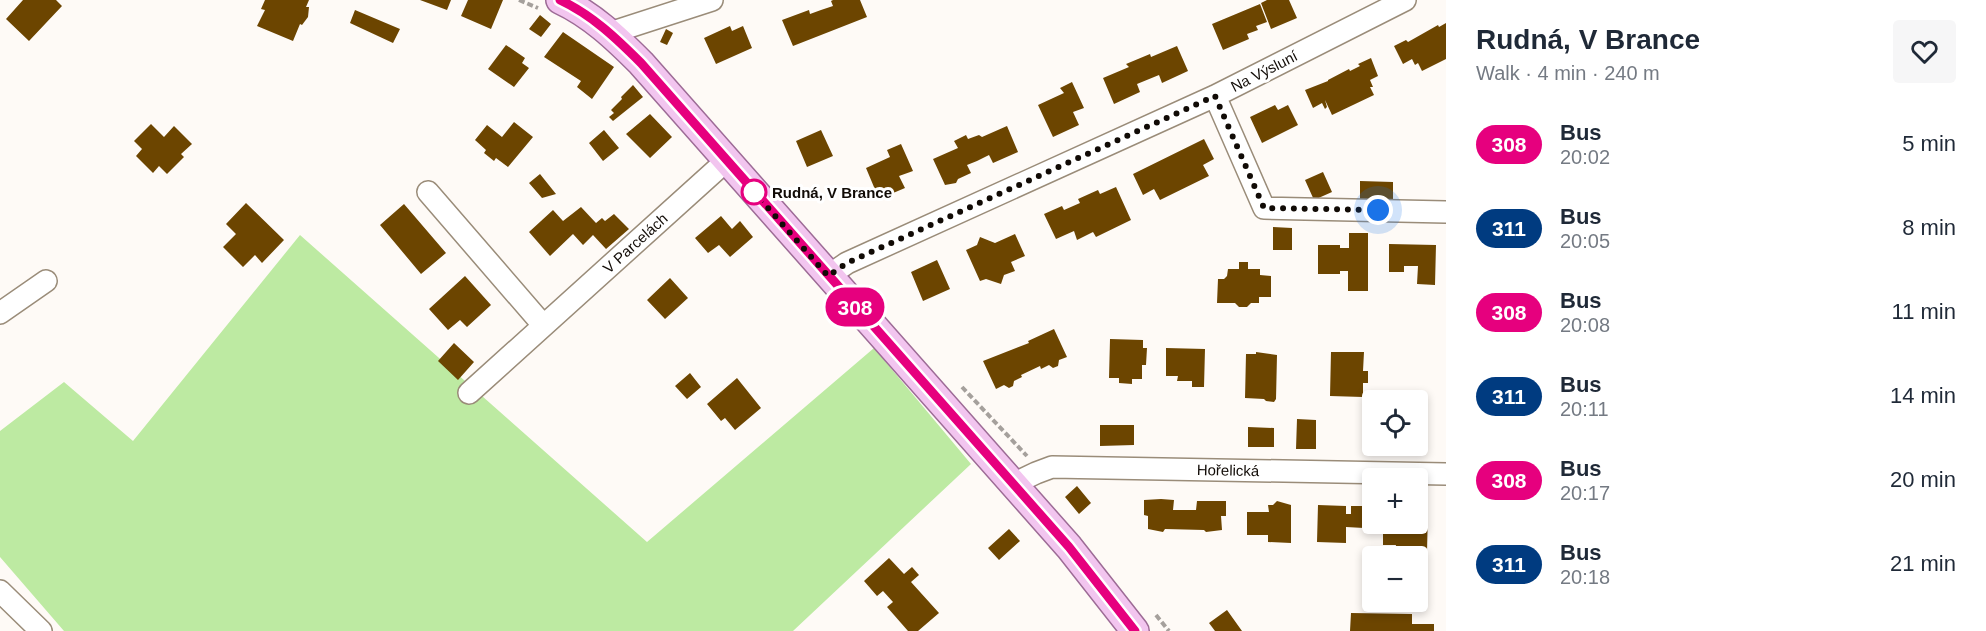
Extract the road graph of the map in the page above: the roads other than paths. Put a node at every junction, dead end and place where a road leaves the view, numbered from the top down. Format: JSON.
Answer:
{"nodes":[{"id":1,"x":560,"y":0,"type":"edge"},
{"id":2,"x":712,"y":0,"type":"edge"},
{"id":3,"x":1405,"y":0,"type":"edge"},
{"id":4,"x":610,"y":33,"type":"junction"},
{"id":5,"x":1215,"y":96,"type":"junction"},
{"id":6,"x":726,"y":161,"type":"junction"},
{"id":7,"x":428,"y":192,"type":"dead end"},
{"id":8,"x":1446,"y":212,"type":"edge"},
{"id":9,"x":828,"y":276,"type":"junction"},
{"id":10,"x":46,"y":281,"type":"dead end"},
{"id":11,"x":0,"y":313,"type":"edge"},
{"id":12,"x":543,"y":325,"type":"junction"},
{"id":13,"x":469,"y":393,"type":"dead end"},
{"id":14,"x":1446,"y":474,"type":"edge"},
{"id":15,"x":1013,"y":484,"type":"junction"},
{"id":16,"x":0,"y":591,"type":"edge"},
{"id":17,"x":41,"y":631,"type":"edge"},
{"id":18,"x":1135,"y":631,"type":"edge"}],
"edges":[{"from":1,"to":4,"type":"main road"},
{"from":2,"to":4,"type":"street"},
{"from":3,"to":5,"type":"street","name":"Na Výsluní"},
{"from":4,"to":6,"type":"main road"},
{"from":5,"to":8,"type":"street"},
{"from":5,"to":9,"type":"street","name":"Na Výsluní"},
{"from":6,"to":9,"type":"main road"},
{"from":6,"to":12,"type":"street","name":"V Parcelách"},
{"from":7,"to":12,"type":"street"},
{"from":9,"to":15,"type":"main road"},
{"from":10,"to":11,"type":"street"},
{"from":12,"to":13,"type":"street","name":"V Parcelách"},
{"from":14,"to":15,"type":"street","name":"Hořelická"},
{"from":15,"to":18,"type":"main road"},
{"from":16,"to":17,"type":"street"}]}
